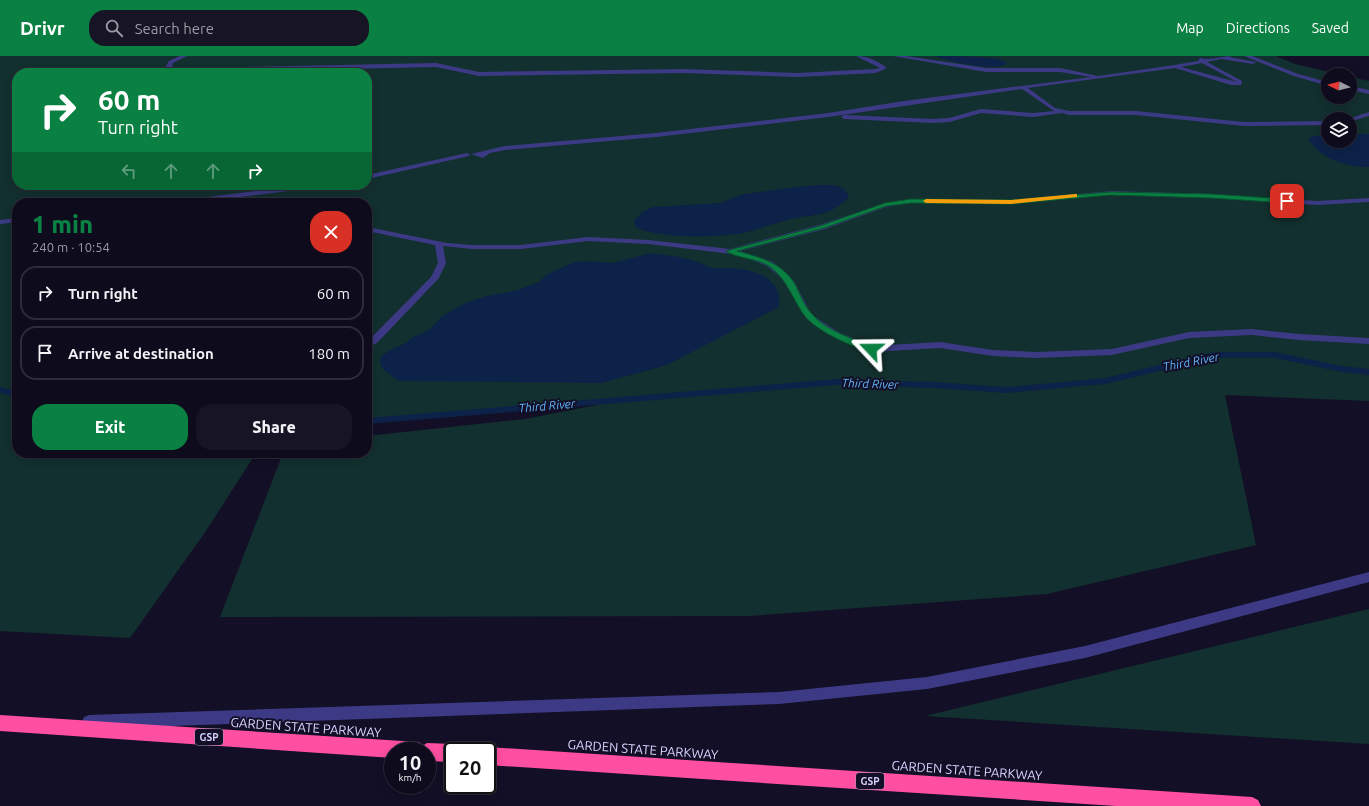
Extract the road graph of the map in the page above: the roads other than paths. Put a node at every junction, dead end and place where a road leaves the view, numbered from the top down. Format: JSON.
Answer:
{"nodes":[{"id":1,"x":184,"y":56,"type":"edge"},
{"id":2,"x":859,"y":56,"type":"edge"},
{"id":3,"x":896,"y":56,"type":"edge"},
{"id":4,"x":1194,"y":56,"type":"edge"},
{"id":5,"x":1229,"y":56,"type":"edge"},
{"id":6,"x":1246,"y":56,"type":"edge"},
{"id":7,"x":1221,"y":58,"type":"junction"},
{"id":8,"x":1201,"y":61,"type":"junction"},
{"id":9,"x":1271,"y":66,"type":"junction"},
{"id":10,"x":1175,"y":67,"type":"junction"},
{"id":11,"x":170,"y":68,"type":"edge"},
{"id":12,"x":290,"y":68,"type":"edge"},
{"id":13,"x":1102,"y":77,"type":"junction"},
{"id":14,"x":1321,"y":82,"type":"edge"},
{"id":15,"x":1024,"y":88,"type":"junction"},
{"id":16,"x":1357,"y":89,"type":"edge"},
{"id":17,"x":1369,"y":92,"type":"edge"},
{"id":18,"x":867,"y":109,"type":"junction"},
{"id":19,"x":1060,"y":112,"type":"junction"},
{"id":20,"x":1369,"y":114,"type":"edge"},
{"id":21,"x":828,"y":115,"type":"junction"},
{"id":22,"x":1357,"y":118,"type":"edge"},
{"id":23,"x":874,"y":119,"type":"junction"},
{"id":24,"x":1321,"y":122,"type":"edge"},
{"id":25,"x":483,"y":152,"type":"dead end"},
{"id":26,"x":467,"y":155,"type":"dead end"},
{"id":27,"x":372,"y":176,"type":"edge"},
{"id":28,"x":284,"y":190,"type":"edge"},
{"id":29,"x":222,"y":198,"type":"edge"},
{"id":30,"x":1369,"y":200,"type":"edge"},
{"id":31,"x":12,"y":221,"type":"edge"},
{"id":32,"x":0,"y":222,"type":"edge"},
{"id":33,"x":372,"y":230,"type":"edge"},
{"id":34,"x":439,"y":244,"type":"junction"},
{"id":35,"x":462,"y":247,"type":"junction"},
{"id":36,"x":729,"y":251,"type":"junction"},
{"id":37,"x":442,"y":263,"type":"junction"},
{"id":38,"x":1369,"y":341,"type":"edge"},
{"id":39,"x":372,"y":342,"type":"edge"},
{"id":40,"x":1369,"y":577,"type":"edge"},
{"id":41,"x":8,"y":724,"type":"edge"},
{"id":42,"x":384,"y":749,"type":"edge"},
{"id":43,"x":496,"y":757,"type":"edge"},
{"id":44,"x":1252,"y":806,"type":"edge"}],
"edges":[{"from":1,"to":11,"type":"lane"},
{"from":2,"to":12,"type":"lane"},
{"from":3,"to":13,"type":"lane"},
{"from":4,"to":8,"type":"lane"},
{"from":5,"to":7,"type":"lane"},
{"from":6,"to":9,"type":"lane"},
{"from":7,"to":8,"type":"lane"},
{"from":7,"to":9,"type":"lane"},
{"from":8,"to":10,"type":"lane"},
{"from":8,"to":10,"type":"lane"},
{"from":9,"to":14,"type":"lane"},
{"from":10,"to":13,"type":"lane"},
{"from":13,"to":15,"type":"lane"},
{"from":15,"to":18,"type":"lane"},
{"from":15,"to":19,"type":"lane"},
{"from":16,"to":17,"type":"lane"},
{"from":18,"to":21,"type":"lane"},
{"from":18,"to":23,"type":"lane"},
{"from":19,"to":23,"type":"lane"},
{"from":19,"to":24,"type":"lane"},
{"from":20,"to":22,"type":"lane"},
{"from":21,"to":23,"type":"lane"},
{"from":21,"to":25,"type":"lane"},
{"from":26,"to":27,"type":"lane"},
{"from":28,"to":29,"type":"lane"},
{"from":30,"to":36,"type":"lane"},
{"from":31,"to":32,"type":"lane"},
{"from":33,"to":34,"type":"lane"},
{"from":34,"to":35,"type":"lane"},
{"from":34,"to":37,"type":"lane"},
{"from":35,"to":36,"type":"lane"},
{"from":35,"to":37,"type":"lane"},
{"from":36,"to":38,"type":"lane"},
{"from":37,"to":39,"type":"lane"},
{"from":40,"to":41,"type":"lane"},
{"from":41,"to":42,"type":"highway","name":"GARDEN STATE PARKWAY","number":"GSP"},
{"from":43,"to":44,"type":"highway","name":"GARDEN STATE PARKWAY","number":"GSP"}]}
